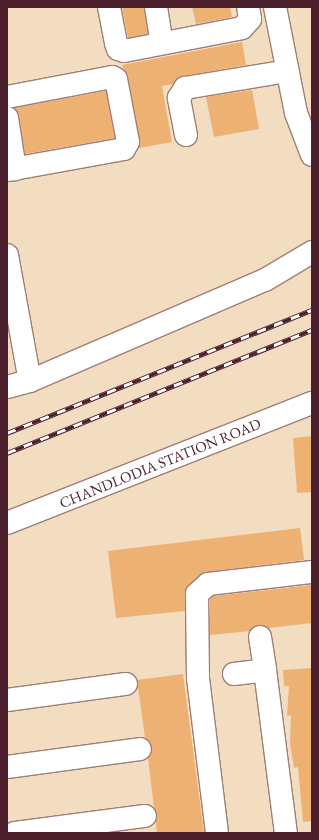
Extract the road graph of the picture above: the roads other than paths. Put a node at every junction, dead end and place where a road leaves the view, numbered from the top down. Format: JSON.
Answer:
{"nodes":[{"id":1,"x":110,"y":7,"type":"edge"},
{"id":2,"x":156,"y":7,"type":"edge"},
{"id":3,"x":248,"y":7,"type":"edge"},
{"id":4,"x":275,"y":7,"type":"edge"},
{"id":5,"x":162,"y":43,"type":"junction"},
{"id":6,"x":288,"y":72,"type":"junction"},
{"id":7,"x":7,"y":97,"type":"edge"},
{"id":8,"x":7,"y":118,"type":"edge"},
{"id":9,"x":186,"y":134,"type":"dead end"},
{"id":10,"x":312,"y":155,"type":"edge"},
{"id":11,"x":11,"y":170,"type":"edge"},
{"id":12,"x":312,"y":252,"type":"edge"},
{"id":13,"x":7,"y":255,"type":"edge"},
{"id":14,"x":30,"y":381,"type":"junction"},
{"id":15,"x":7,"y":387,"type":"edge"},
{"id":16,"x":312,"y":403,"type":"edge"},
{"id":17,"x":7,"y":523,"type":"edge"},
{"id":18,"x":312,"y":572,"type":"edge"},
{"id":19,"x":260,"y":637,"type":"dead end"},
{"id":20,"x":265,"y":670,"type":"junction"},
{"id":21,"x":234,"y":674,"type":"dead end"},
{"id":22,"x":126,"y":684,"type":"dead end"},
{"id":23,"x":7,"y":700,"type":"edge"},
{"id":24,"x":140,"y":749,"type":"dead end"},
{"id":25,"x":7,"y":767,"type":"edge"},
{"id":26,"x":145,"y":816,"type":"dead end"},
{"id":27,"x":15,"y":833,"type":"edge"},
{"id":28,"x":217,"y":833,"type":"edge"},
{"id":29,"x":286,"y":833,"type":"edge"}],
"edges":[{"from":1,"to":5,"type":"street"},
{"from":2,"to":5,"type":"street"},
{"from":3,"to":5,"type":"street"},
{"from":4,"to":6,"type":"street"},
{"from":6,"to":9,"type":"street"},
{"from":6,"to":10,"type":"street"},
{"from":7,"to":11,"type":"street"},
{"from":8,"to":11,"type":"street"},
{"from":12,"to":14,"type":"street"},
{"from":13,"to":14,"type":"street"},
{"from":14,"to":15,"type":"street"},
{"from":16,"to":17,"type":"street","name":"CHANDLODIA STATION ROAD"},
{"from":18,"to":28,"type":"street"},
{"from":19,"to":20,"type":"street"},
{"from":20,"to":21,"type":"street"},
{"from":20,"to":29,"type":"street"},
{"from":22,"to":23,"type":"street"},
{"from":24,"to":25,"type":"street"},
{"from":26,"to":27,"type":"street"}]}
